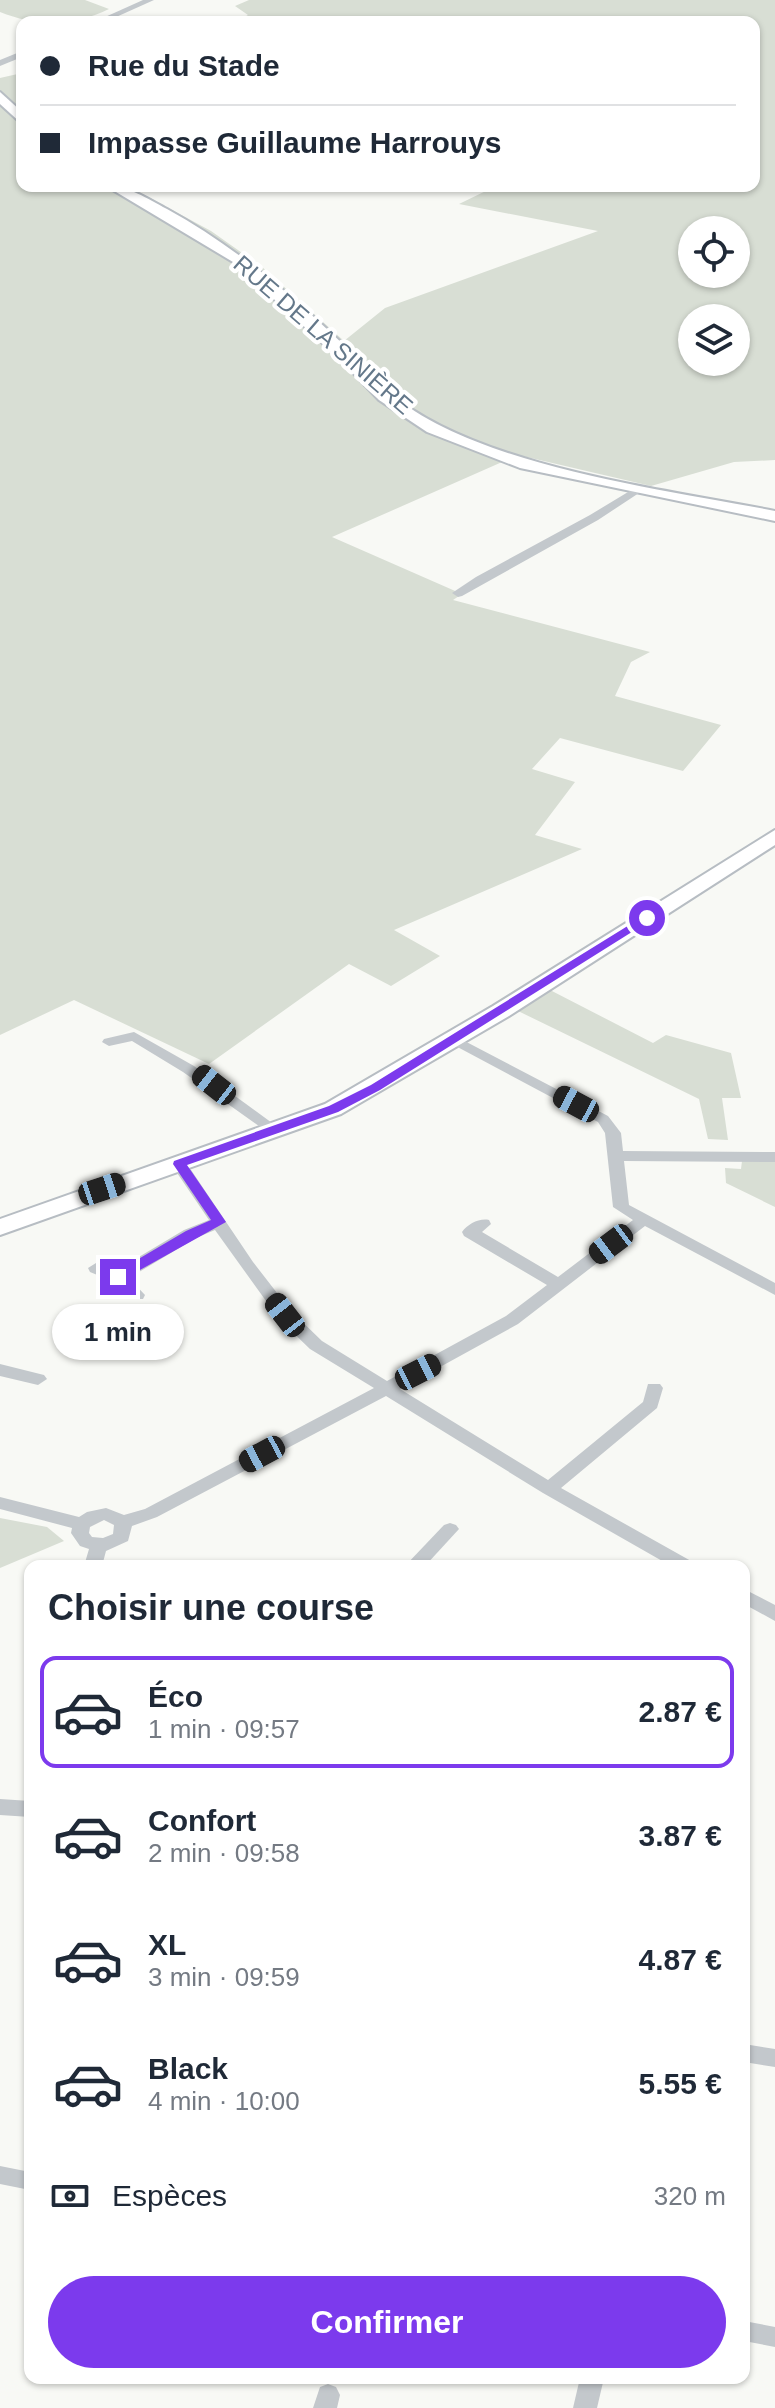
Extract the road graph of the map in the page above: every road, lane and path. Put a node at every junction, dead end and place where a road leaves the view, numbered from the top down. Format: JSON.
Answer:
{"nodes":[{"id":1,"x":150,"y":0,"type":"edge"},
{"id":2,"x":112,"y":16,"type":"edge"},
{"id":3,"x":0,"y":96,"type":"edge"},
{"id":4,"x":16,"y":114,"type":"edge"},
{"id":5,"x":124,"y":192,"type":"edge"},
{"id":6,"x":638,"y":489,"type":"junction"},
{"id":7,"x":775,"y":516,"type":"edge"},
{"id":8,"x":458,"y":593,"type":"dead end"},
{"id":9,"x":775,"y":836,"type":"edge"},
{"id":10,"x":455,"y":1040,"type":"junction"},
{"id":11,"x":109,"y":1042,"type":"dead end"},
{"id":12,"x":275,"y":1131,"type":"junction"},
{"id":13,"x":616,"y":1156,"type":"junction"},
{"id":14,"x":775,"y":1157,"type":"edge"},
{"id":15,"x":179,"y":1164,"type":"junction"},
{"id":16,"x":643,"y":1220,"type":"junction"},
{"id":17,"x":219,"y":1222,"type":"junction"},
{"id":18,"x":483,"y":1224,"type":"dead end"},
{"id":19,"x":0,"y":1227,"type":"edge"},
{"id":20,"x":96,"y":1268,"type":"dead end"},
{"id":21,"x":118,"y":1277,"type":"junction"},
{"id":22,"x":558,"y":1284,"type":"junction"},
{"id":23,"x":775,"y":1290,"type":"edge"},
{"id":24,"x":137,"y":1295,"type":"dead end"},
{"id":25,"x":3,"y":1368,"type":"edge"},
{"id":26,"x":38,"y":1379,"type":"dead end"},
{"id":27,"x":654,"y":1388,"type":"dead end"},
{"id":28,"x":384,"y":1389,"type":"junction"},
{"id":29,"x":549,"y":1489,"type":"junction"},
{"id":30,"x":0,"y":1503,"type":"edge"},
{"id":31,"x":123,"y":1522,"type":"junction"},
{"id":32,"x":82,"y":1524,"type":"junction"},
{"id":33,"x":450,"y":1529,"type":"dead end"},
{"id":34,"x":99,"y":1545,"type":"junction"},
{"id":35,"x":95,"y":1560,"type":"edge"},
{"id":36,"x":420,"y":1560,"type":"edge"},
{"id":37,"x":670,"y":1560,"type":"edge"},
{"id":38,"x":750,"y":1599,"type":"edge"},
{"id":39,"x":775,"y":1614,"type":"edge"},
{"id":40,"x":0,"y":1807,"type":"edge"},
{"id":41,"x":24,"y":1809,"type":"edge"},
{"id":42,"x":750,"y":2054,"type":"edge"},
{"id":43,"x":775,"y":2058,"type":"edge"},
{"id":44,"x":0,"y":2175,"type":"edge"},
{"id":45,"x":24,"y":2180,"type":"edge"},
{"id":46,"x":750,"y":2332,"type":"edge"},
{"id":47,"x":775,"y":2337,"type":"edge"},
{"id":48,"x":591,"y":2384,"type":"edge"},
{"id":49,"x":585,"y":2408,"type":"edge"}],
"edges":[{"from":1,"to":2,"type":"street"},
{"from":3,"to":4,"type":"street"},
{"from":5,"to":6,"type":"street","name":"RUE DE LA SINIÈRE"},
{"from":6,"to":7,"type":"street","name":"RUE DE LA SINIÈRE"},
{"from":6,"to":8,"type":"street"},
{"from":9,"to":10,"type":"street"},
{"from":10,"to":12,"type":"street"},
{"from":10,"to":13,"type":"street"},
{"from":11,"to":12,"type":"street"},
{"from":12,"to":15,"type":"street"},
{"from":13,"to":14,"type":"street"},
{"from":13,"to":16,"type":"street"},
{"from":15,"to":17,"type":"street"},
{"from":15,"to":19,"type":"street"},
{"from":16,"to":22,"type":"street"},
{"from":16,"to":23,"type":"street"},
{"from":17,"to":21,"type":"street"},
{"from":17,"to":28,"type":"street"},
{"from":18,"to":22,"type":"street"},
{"from":20,"to":21,"type":"street"},
{"from":21,"to":24,"type":"street"},
{"from":22,"to":28,"type":"street"},
{"from":25,"to":26,"type":"street"},
{"from":27,"to":29,"type":"street"},
{"from":28,"to":29,"type":"street"},
{"from":28,"to":31,"type":"street"},
{"from":29,"to":37,"type":"street"},
{"from":30,"to":32,"type":"street"},
{"from":31,"to":32,"type":"street"},
{"from":31,"to":34,"type":"street"},
{"from":32,"to":34,"type":"street"},
{"from":33,"to":36,"type":"street"},
{"from":34,"to":35,"type":"street"},
{"from":38,"to":39,"type":"street"},
{"from":40,"to":41,"type":"street"},
{"from":42,"to":43,"type":"street"},
{"from":44,"to":45,"type":"street"},
{"from":46,"to":47,"type":"street"},
{"from":48,"to":49,"type":"street"}]}
